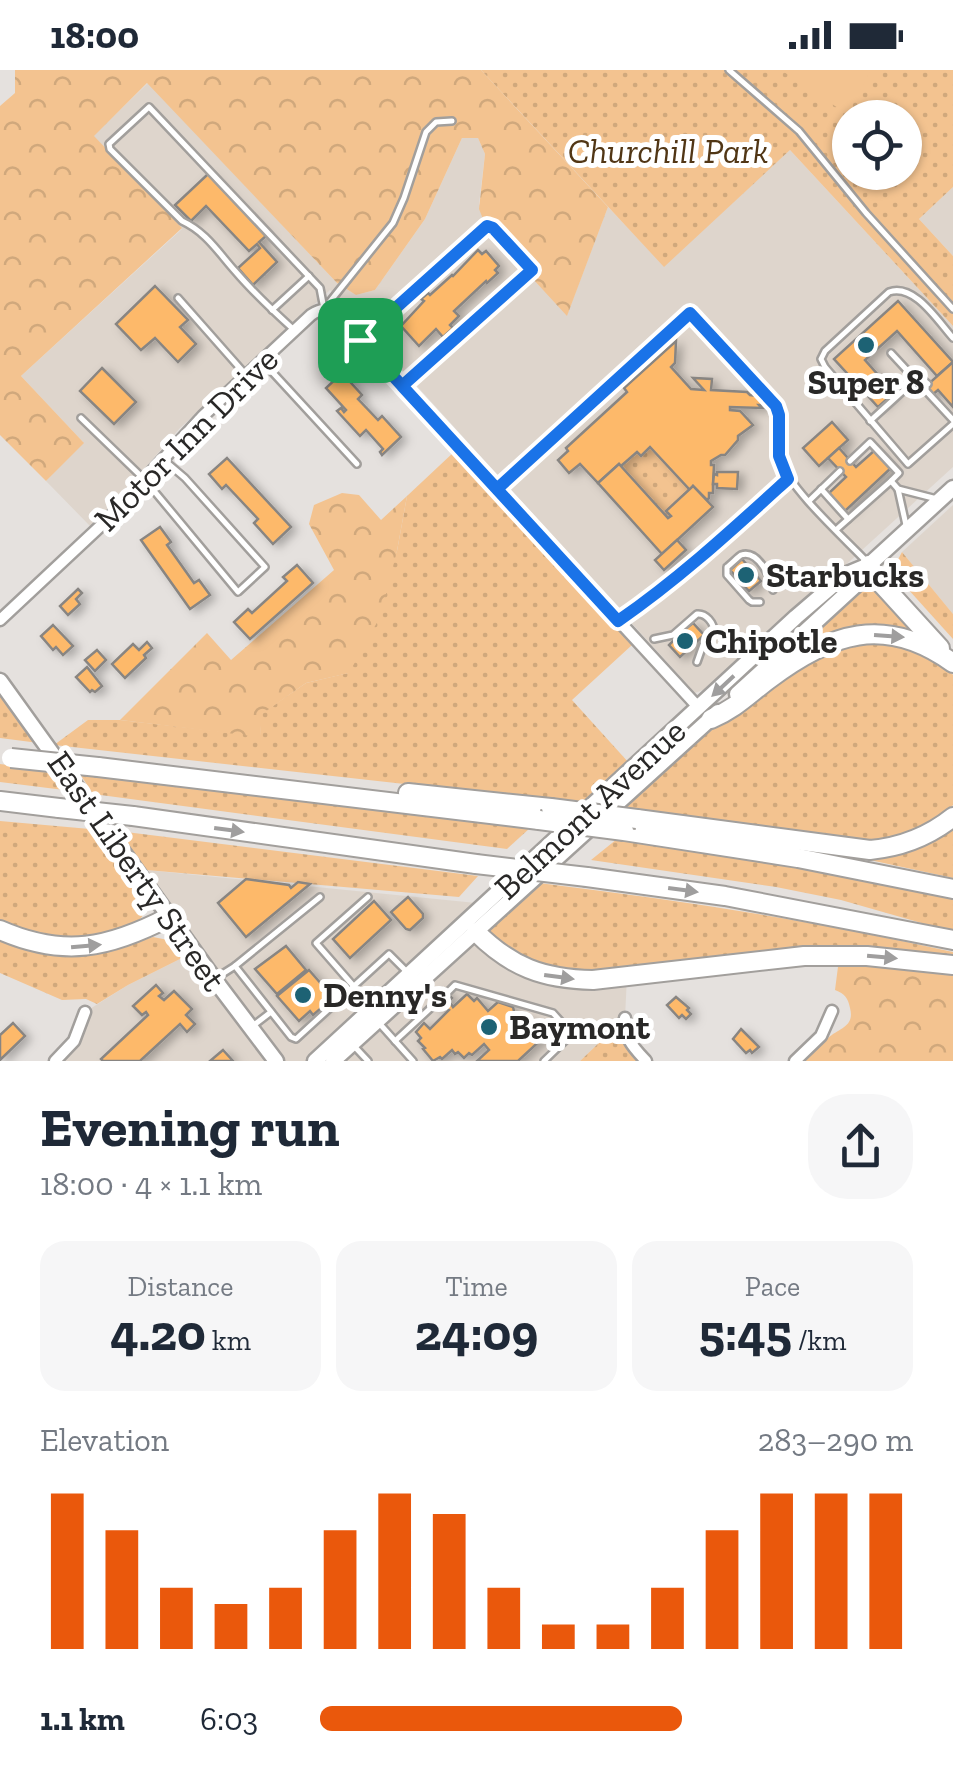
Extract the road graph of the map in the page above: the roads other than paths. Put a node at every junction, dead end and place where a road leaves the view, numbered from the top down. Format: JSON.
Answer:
{"nodes":[{"id":1,"x":729,"y":70,"type":"edge"},
{"id":2,"x":452,"y":122,"type":"dead end"},
{"id":3,"x":309,"y":276,"type":"junction"},
{"id":4,"x":178,"y":298,"type":"dead end"},
{"id":5,"x":324,"y":309,"type":"junction"},
{"id":6,"x":953,"y":309,"type":"edge"},
{"id":7,"x":272,"y":310,"type":"junction"},
{"id":8,"x":294,"y":330,"type":"junction"},
{"id":9,"x":953,"y":338,"type":"edge"},
{"id":10,"x":360,"y":340,"type":"junction"},
{"id":11,"x":891,"y":353,"type":"dead end"},
{"id":12,"x":262,"y":361,"type":"junction"},
{"id":13,"x":246,"y":375,"type":"junction"},
{"id":14,"x":914,"y":379,"type":"junction"},
{"id":15,"x":928,"y":384,"type":"dead end"},
{"id":16,"x":402,"y":386,"type":"junction"},
{"id":17,"x":936,"y":392,"type":"dead end"},
{"id":18,"x":939,"y":406,"type":"junction"},
{"id":19,"x":81,"y":418,"type":"dead end"},
{"id":20,"x":870,"y":421,"type":"junction"},
{"id":21,"x":953,"y":422,"type":"edge"},
{"id":22,"x":859,"y":452,"type":"junction"},
{"id":23,"x":163,"y":458,"type":"junction"},
{"id":24,"x":865,"y":459,"type":"dead end"},
{"id":25,"x":850,"y":461,"type":"dead end"},
{"id":26,"x":356,"y":464,"type":"dead end"},
{"id":27,"x":881,"y":477,"type":"dead end"},
{"id":28,"x":788,"y":479,"type":"junction"},
{"id":29,"x":144,"y":480,"type":"junction"},
{"id":30,"x":840,"y":482,"type":"dead end"},
{"id":31,"x":889,"y":482,"type":"junction"},
{"id":32,"x":869,"y":488,"type":"dead end"},
{"id":33,"x":497,"y":489,"type":"junction"},
{"id":34,"x":822,"y":489,"type":"junction"},
{"id":35,"x":898,"y":489,"type":"junction"},
{"id":36,"x":875,"y":495,"type":"junction"},
{"id":37,"x":948,"y":497,"type":"edge"},
{"id":38,"x":809,"y":500,"type":"junction"},
{"id":39,"x":856,"y":501,"type":"dead end"},
{"id":40,"x":861,"y":507,"type":"junction"},
{"id":41,"x":848,"y":519,"type":"junction"},
{"id":42,"x":837,"y":530,"type":"junction"},
{"id":43,"x":907,"y":530,"type":"junction"},
{"id":44,"x":870,"y":564,"type":"junction"},
{"id":45,"x":773,"y":590,"type":"dead end"},
{"id":46,"x":760,"y":602,"type":"dead end"},
{"id":47,"x":0,"y":620,"type":"edge"},
{"id":48,"x":618,"y":621,"type":"junction"},
{"id":49,"x":654,"y":639,"type":"dead end"},
{"id":50,"x":953,"y":648,"type":"edge"},
{"id":51,"x":697,"y":662,"type":"dead end"},
{"id":52,"x":953,"y":663,"type":"edge"},
{"id":53,"x":0,"y":680,"type":"edge"},
{"id":54,"x":704,"y":714,"type":"junction"},
{"id":55,"x":6,"y":757,"type":"edge"},
{"id":56,"x":0,"y":801,"type":"edge"},
{"id":57,"x":953,"y":817,"type":"edge"},
{"id":58,"x":630,"y":825,"type":"junction"},
{"id":59,"x":953,"y":889,"type":"edge"},
{"id":60,"x":320,"y":897,"type":"dead end"},
{"id":61,"x":368,"y":897,"type":"dead end"},
{"id":62,"x":169,"y":917,"type":"junction"},
{"id":63,"x":471,"y":927,"type":"junction"},
{"id":64,"x":0,"y":930,"type":"edge"},
{"id":65,"x":953,"y":940,"type":"edge"},
{"id":66,"x":953,"y":965,"type":"edge"},
{"id":67,"x":235,"y":966,"type":"junction"},
{"id":68,"x":408,"y":974,"type":"junction"},
{"id":69,"x":214,"y":979,"type":"junction"},
{"id":70,"x":354,"y":987,"type":"junction"},
{"id":71,"x":447,"y":993,"type":"dead end"},
{"id":72,"x":435,"y":1004,"type":"dead end"},
{"id":73,"x":832,"y":1011,"type":"dead end"},
{"id":74,"x":85,"y":1012,"type":"dead end"},
{"id":75,"x":271,"y":1012,"type":"junction"},
{"id":76,"x":375,"y":1014,"type":"junction"},
{"id":77,"x":625,"y":1018,"type":"dead end"},
{"id":78,"x":250,"y":1028,"type":"junction"},
{"id":79,"x":395,"y":1041,"type":"junction"},
{"id":80,"x":352,"y":1044,"type":"junction"},
{"id":81,"x":55,"y":1061,"type":"edge"},
{"id":82,"x":276,"y":1061,"type":"edge"},
{"id":83,"x":315,"y":1061,"type":"edge"},
{"id":84,"x":333,"y":1061,"type":"edge"},
{"id":85,"x":368,"y":1061,"type":"edge"},
{"id":86,"x":413,"y":1061,"type":"edge"},
{"id":87,"x":544,"y":1061,"type":"edge"},
{"id":88,"x":646,"y":1061,"type":"edge"},
{"id":89,"x":795,"y":1061,"type":"edge"}],
"edges":[{"from":1,"to":6,"type":"lane"},
{"from":2,"to":5,"type":"lane"},
{"from":3,"to":5,"type":"lane"},
{"from":3,"to":7,"type":"lane"},
{"from":3,"to":7,"type":"lane"},
{"from":4,"to":13,"type":"lane"},
{"from":5,"to":8,"type":"street","name":"Motor Inn Drive"},
{"from":5,"to":10,"type":"street"},
{"from":7,"to":8,"type":"lane"},
{"from":8,"to":12,"type":"street","name":"Motor Inn Drive"},
{"from":9,"to":20,"type":"lane"},
{"from":10,"to":16,"type":"street"},
{"from":10,"to":16,"type":"lane"},
{"from":11,"to":14,"type":"lane"},
{"from":12,"to":13,"type":"street","name":"Motor Inn Drive"},
{"from":12,"to":26,"type":"lane"},
{"from":13,"to":23,"type":"street","name":"Motor Inn Drive"},
{"from":14,"to":15,"type":"lane"},
{"from":14,"to":18,"type":"lane"},
{"from":14,"to":20,"type":"lane"},
{"from":16,"to":33,"type":"street"},
{"from":17,"to":18,"type":"lane"},
{"from":18,"to":21,"type":"lane"},
{"from":19,"to":29,"type":"lane"},
{"from":20,"to":21,"type":"lane"},
{"from":22,"to":24,"type":"lane"},
{"from":22,"to":25,"type":"lane"},
{"from":22,"to":31,"type":"lane"},
{"from":23,"to":29,"type":"street","name":"Motor Inn Drive"},
{"from":23,"to":29,"type":"lane"},
{"from":27,"to":31,"type":"lane"},
{"from":28,"to":33,"type":"lane"},
{"from":28,"to":38,"type":"lane"},
{"from":28,"to":48,"type":"lane"},
{"from":29,"to":47,"type":"street","name":"Motor Inn Drive"},
{"from":30,"to":34,"type":"lane"},
{"from":31,"to":35,"type":"lane"},
{"from":31,"to":36,"type":"lane"},
{"from":32,"to":36,"type":"lane"},
{"from":33,"to":48,"type":"street"},
{"from":34,"to":38,"type":"lane"},
{"from":34,"to":41,"type":"lane"},
{"from":35,"to":37,"type":"lane"},
{"from":35,"to":43,"type":"lane"},
{"from":36,"to":40,"type":"lane"},
{"from":37,"to":43,"type":"main road","name":"Belmont Avenue"},
{"from":38,"to":42,"type":"lane"},
{"from":39,"to":40,"type":"lane"},
{"from":40,"to":41,"type":"lane"},
{"from":41,"to":42,"type":"lane"},
{"from":42,"to":44,"type":"lane"},
{"from":43,"to":44,"type":"main road","name":"Belmont Avenue"},
{"from":44,"to":50,"type":"highway"},
{"from":44,"to":52,"type":"highway"},
{"from":44,"to":54,"type":"main road","name":"Belmont Avenue"},
{"from":45,"to":46,"type":"lane"},
{"from":48,"to":54,"type":"street"},
{"from":49,"to":51,"type":"lane"},
{"from":54,"to":52,"type":"highway","one_way":true},
{"from":53,"to":62,"type":"main road","name":"East Liberty Street"},
{"from":54,"to":63,"type":"main road","name":"Belmont Avenue"},
{"from":55,"to":58,"type":"highway","bridge":true},
{"from":56,"to":65,"type":"highway","one_way":true,"bridge":true},
{"from":57,"to":58,"type":"highway"},
{"from":58,"to":59,"type":"highway"},
{"from":60,"to":67,"type":"lane"},
{"from":61,"to":70,"type":"lane"},
{"from":64,"to":62,"type":"highway","one_way":true},
{"from":62,"to":69,"type":"main road","name":"East Liberty Street"},
{"from":63,"to":66,"type":"highway","one_way":true},
{"from":63,"to":68,"type":"main road","name":"Belmont Avenue"},
{"from":63,"to":76,"type":"main road","name":"Belmont Avenue"},
{"from":67,"to":69,"type":"lane"},
{"from":67,"to":75,"type":"lane"},
{"from":68,"to":70,"type":"lane"},
{"from":68,"to":76,"type":"main road","name":"Belmont Avenue"},
{"from":69,"to":78,"type":"main road","name":"East Liberty Street"},
{"from":70,"to":75,"type":"lane"},
{"from":70,"to":76,"type":"lane"},
{"from":71,"to":87,"type":"lane"},
{"from":72,"to":79,"type":"lane"},
{"from":73,"to":89,"type":"street"},
{"from":74,"to":81,"type":"street"},
{"from":75,"to":78,"type":"lane"},
{"from":76,"to":79,"type":"lane"},
{"from":76,"to":80,"type":"main road","name":"Belmont Avenue"},
{"from":76,"to":83,"type":"main road","name":"Belmont Avenue"},
{"from":77,"to":88,"type":"street"},
{"from":78,"to":82,"type":"main road","name":"East Liberty Street"},
{"from":79,"to":86,"type":"lane"},
{"from":80,"to":84,"type":"main road","name":"Belmont Avenue"},
{"from":80,"to":85,"type":"lane"}]}
